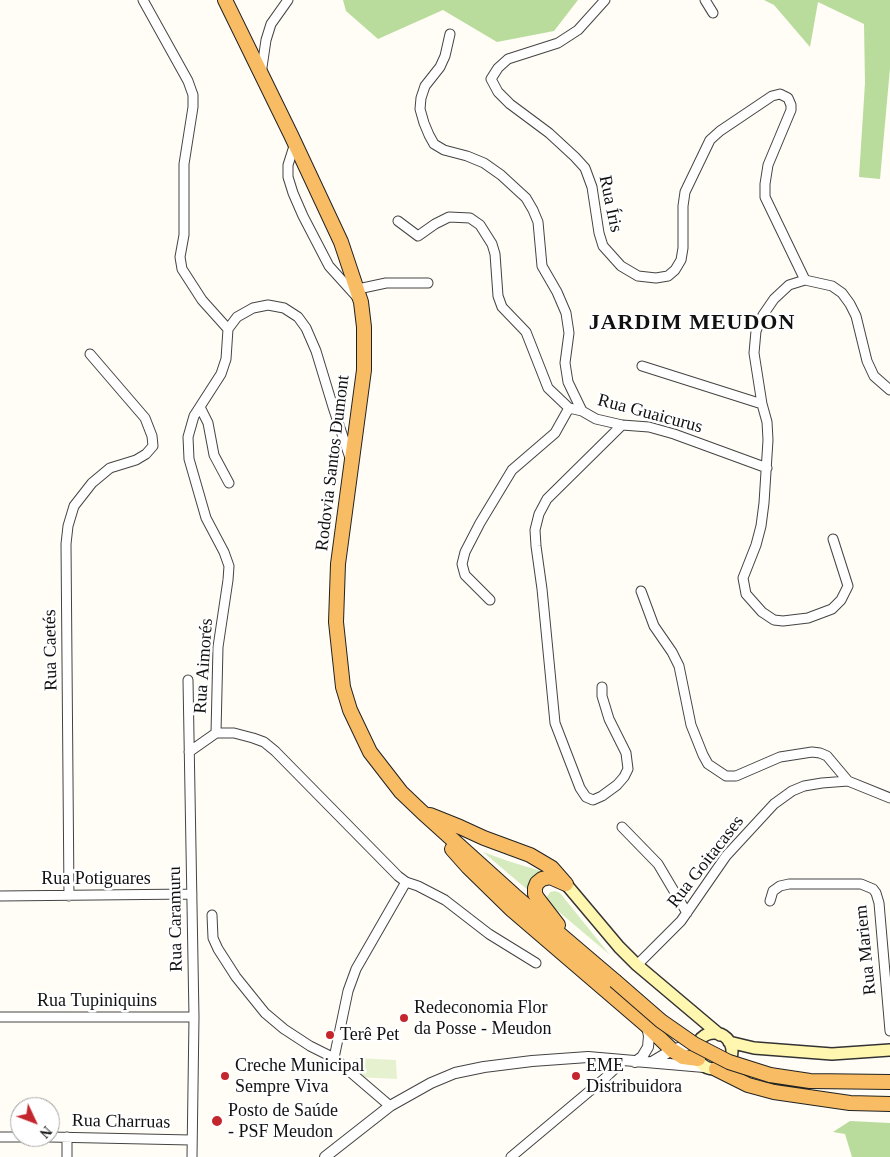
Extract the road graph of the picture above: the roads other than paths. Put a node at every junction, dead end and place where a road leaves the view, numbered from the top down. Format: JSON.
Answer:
{"nodes":[{"id":1,"x":143,"y":0,"type":"edge"},
{"id":2,"x":226,"y":0,"type":"edge"},
{"id":3,"x":288,"y":0,"type":"edge"},
{"id":4,"x":605,"y":0,"type":"edge"},
{"id":5,"x":704,"y":0,"type":"edge"},
{"id":6,"x":713,"y":14,"type":"dead end"},
{"id":7,"x":450,"y":34,"type":"dead end"},
{"id":8,"x":261,"y":74,"type":"junction"},
{"id":9,"x":295,"y":143,"type":"junction"},
{"id":10,"x":398,"y":221,"type":"dead end"},
{"id":11,"x":805,"y":280,"type":"junction"},
{"id":12,"x":428,"y":283,"type":"dead end"},
{"id":13,"x":359,"y":296,"type":"junction"},
{"id":14,"x":228,"y":329,"type":"junction"},
{"id":15,"x":90,"y":354,"type":"dead end"},
{"id":16,"x":642,"y":366,"type":"dead end"},
{"id":17,"x":890,"y":390,"type":"edge"},
{"id":18,"x":762,"y":404,"type":"junction"},
{"id":19,"x":200,"y":407,"type":"junction"},
{"id":20,"x":570,"y":408,"type":"junction"},
{"id":21,"x":582,"y":411,"type":"junction"},
{"id":22,"x":622,"y":425,"type":"junction"},
{"id":23,"x":351,"y":460,"type":"junction"},
{"id":24,"x":767,"y":468,"type":"junction"},
{"id":25,"x":229,"y":484,"type":"dead end"},
{"id":26,"x":833,"y":539,"type":"dead end"},
{"id":27,"x":641,"y":591,"type":"dead end"},
{"id":28,"x":490,"y":600,"type":"dead end"},
{"id":29,"x":188,"y":680,"type":"dead end"},
{"id":30,"x":602,"y":686,"type":"dead end"},
{"id":31,"x":216,"y":733,"type":"junction"},
{"id":32,"x":189,"y":752,"type":"junction"},
{"id":33,"x":848,"y":781,"type":"junction"},
{"id":34,"x":890,"y":798,"type":"edge"},
{"id":35,"x":422,"y":812,"type":"junction"},
{"id":36,"x":622,"y":826,"type":"dead end"},
{"id":37,"x":406,"y":882,"type":"junction"},
{"id":38,"x":566,"y":884,"type":"junction"},
{"id":39,"x":192,"y":894,"type":"junction"},
{"id":40,"x":0,"y":896,"type":"edge"},
{"id":41,"x":69,"y":896,"type":"junction"},
{"id":42,"x":770,"y":901,"type":"dead end"},
{"id":43,"x":687,"y":913,"type":"junction"},
{"id":44,"x":212,"y":915,"type":"dead end"},
{"id":45,"x":568,"y":941,"type":"junction"},
{"id":46,"x":536,"y":963,"type":"dead end"},
{"id":47,"x":637,"y":965,"type":"junction"},
{"id":48,"x":700,"y":1016,"type":"junction"},
{"id":49,"x":0,"y":1017,"type":"edge"},
{"id":50,"x":194,"y":1017,"type":"junction"},
{"id":51,"x":646,"y":1026,"type":"junction"},
{"id":52,"x":890,"y":1031,"type":"edge"},
{"id":53,"x":703,"y":1038,"type":"junction"},
{"id":54,"x":727,"y":1043,"type":"junction"},
{"id":55,"x":672,"y":1050,"type":"junction"},
{"id":56,"x":890,"y":1050,"type":"edge"},
{"id":57,"x":334,"y":1058,"type":"junction"},
{"id":58,"x":623,"y":1061,"type":"junction"},
{"id":59,"x":635,"y":1062,"type":"junction"},
{"id":60,"x":651,"y":1062,"type":"junction"},
{"id":61,"x":706,"y":1065,"type":"junction"},
{"id":62,"x":890,"y":1082,"type":"edge"},
{"id":63,"x":890,"y":1104,"type":"edge"},
{"id":64,"x":390,"y":1106,"type":"junction"},
{"id":65,"x":60,"y":1137,"type":"edge"},
{"id":66,"x":67,"y":1137,"type":"junction"},
{"id":67,"x":191,"y":1140,"type":"junction"},
{"id":68,"x":67,"y":1157,"type":"edge"},
{"id":69,"x":192,"y":1157,"type":"edge"},
{"id":70,"x":325,"y":1157,"type":"edge"},
{"id":71,"x":511,"y":1157,"type":"edge"}],
"edges":[{"from":1,"to":14,"type":"street"},
{"from":2,"to":8,"type":"highway","name":"Rodovia Santos Dumont"},
{"from":3,"to":8,"type":"street"},
{"from":4,"to":11,"type":"street","name":"Rua Íris"},
{"from":5,"to":6,"type":"street"},
{"from":7,"to":21,"type":"street","name":"Rua Guaicurus"},
{"from":8,"to":9,"type":"highway","name":"Rodovia Santos Dumont"},
{"from":9,"to":13,"type":"highway","name":"Rodovia Santos Dumont"},
{"from":9,"to":13,"type":"street"},
{"from":10,"to":20,"type":"street"},
{"from":11,"to":17,"type":"street"},
{"from":11,"to":18,"type":"street"},
{"from":12,"to":13,"type":"street"},
{"from":13,"to":23,"type":"highway","name":"Rodovia Santos Dumont"},
{"from":14,"to":19,"type":"street","name":"Rua Aimorés"},
{"from":14,"to":23,"type":"street"},
{"from":15,"to":41,"type":"street","name":"Rua Caetés"},
{"from":16,"to":18,"type":"street"},
{"from":18,"to":24,"type":"street"},
{"from":19,"to":25,"type":"street"},
{"from":19,"to":31,"type":"street","name":"Rua Aimorés"},
{"from":20,"to":21,"type":"street","name":"Rua Guaicurus"},
{"from":20,"to":28,"type":"street"},
{"from":21,"to":22,"type":"street","name":"Rua Guaicurus"},
{"from":22,"to":24,"type":"street","name":"Rua Guaicurus"},
{"from":22,"to":30,"type":"street"},
{"from":23,"to":35,"type":"highway","name":"Rodovia Santos Dumont"},
{"from":24,"to":26,"type":"street"},
{"from":27,"to":33,"type":"street"},
{"from":29,"to":32,"type":"street","name":"Rua Caramuru"},
{"from":31,"to":32,"type":"street"},
{"from":31,"to":37,"type":"street","name":"Rua Aimorés"},
{"from":32,"to":39,"type":"street","name":"Rua Caramuru"},
{"from":33,"to":34,"type":"street","name":"Rua Goitacases"},
{"from":33,"to":43,"type":"street","name":"Rua Goitacases"},
{"from":35,"to":38,"type":"highway"},
{"from":35,"to":45,"type":"highway","name":"Rodovia Santos Dumont"},
{"from":35,"to":51,"type":"highway"},
{"from":36,"to":43,"type":"street"},
{"from":37,"to":46,"type":"street","name":"Rua Aimorés"},
{"from":37,"to":57,"type":"street"},
{"from":38,"to":45,"type":"highway"},
{"from":38,"to":47,"type":"main road"},
{"from":39,"to":41,"type":"street","name":"Rua Potiguares"},
{"from":39,"to":50,"type":"street","name":"Rua Caramuru"},
{"from":40,"to":41,"type":"street","name":"Rua Potiguares"},
{"from":42,"to":52,"type":"street","name":"Rua Mariem"},
{"from":43,"to":47,"type":"street","name":"Rua Goitacases"},
{"from":44,"to":57,"type":"street"},
{"from":45,"to":62,"type":"highway","bridge":true},
{"from":47,"to":48,"type":"main road"},
{"from":48,"to":53,"type":"main road"},
{"from":48,"to":54,"type":"main road"},
{"from":49,"to":50,"type":"street","name":"Rua Tupiniquins"},
{"from":50,"to":67,"type":"street","name":"Rua Caramuru"},
{"from":51,"to":55,"type":"highway"},
{"from":51,"to":59,"type":"street"},
{"from":53,"to":54,"type":"main road"},
{"from":53,"to":55,"type":"street"},
{"from":53,"to":61,"type":"main road"},
{"from":54,"to":56,"type":"main road"},
{"from":54,"to":61,"type":"main road"},
{"from":55,"to":60,"type":"street"},
{"from":55,"to":61,"type":"highway"},
{"from":57,"to":64,"type":"street"},
{"from":58,"to":59,"type":"street"},
{"from":58,"to":64,"type":"street"},
{"from":58,"to":71,"type":"street"},
{"from":59,"to":60,"type":"street"},
{"from":60,"to":61,"type":"street"},
{"from":61,"to":63,"type":"highway"},
{"from":64,"to":70,"type":"street"},
{"from":65,"to":66,"type":"street","name":"Rua Charruas"},
{"from":66,"to":67,"type":"street","name":"Rua Charruas"},
{"from":66,"to":68,"type":"street"},
{"from":67,"to":69,"type":"street","name":"Rua Caramuru"}]}
